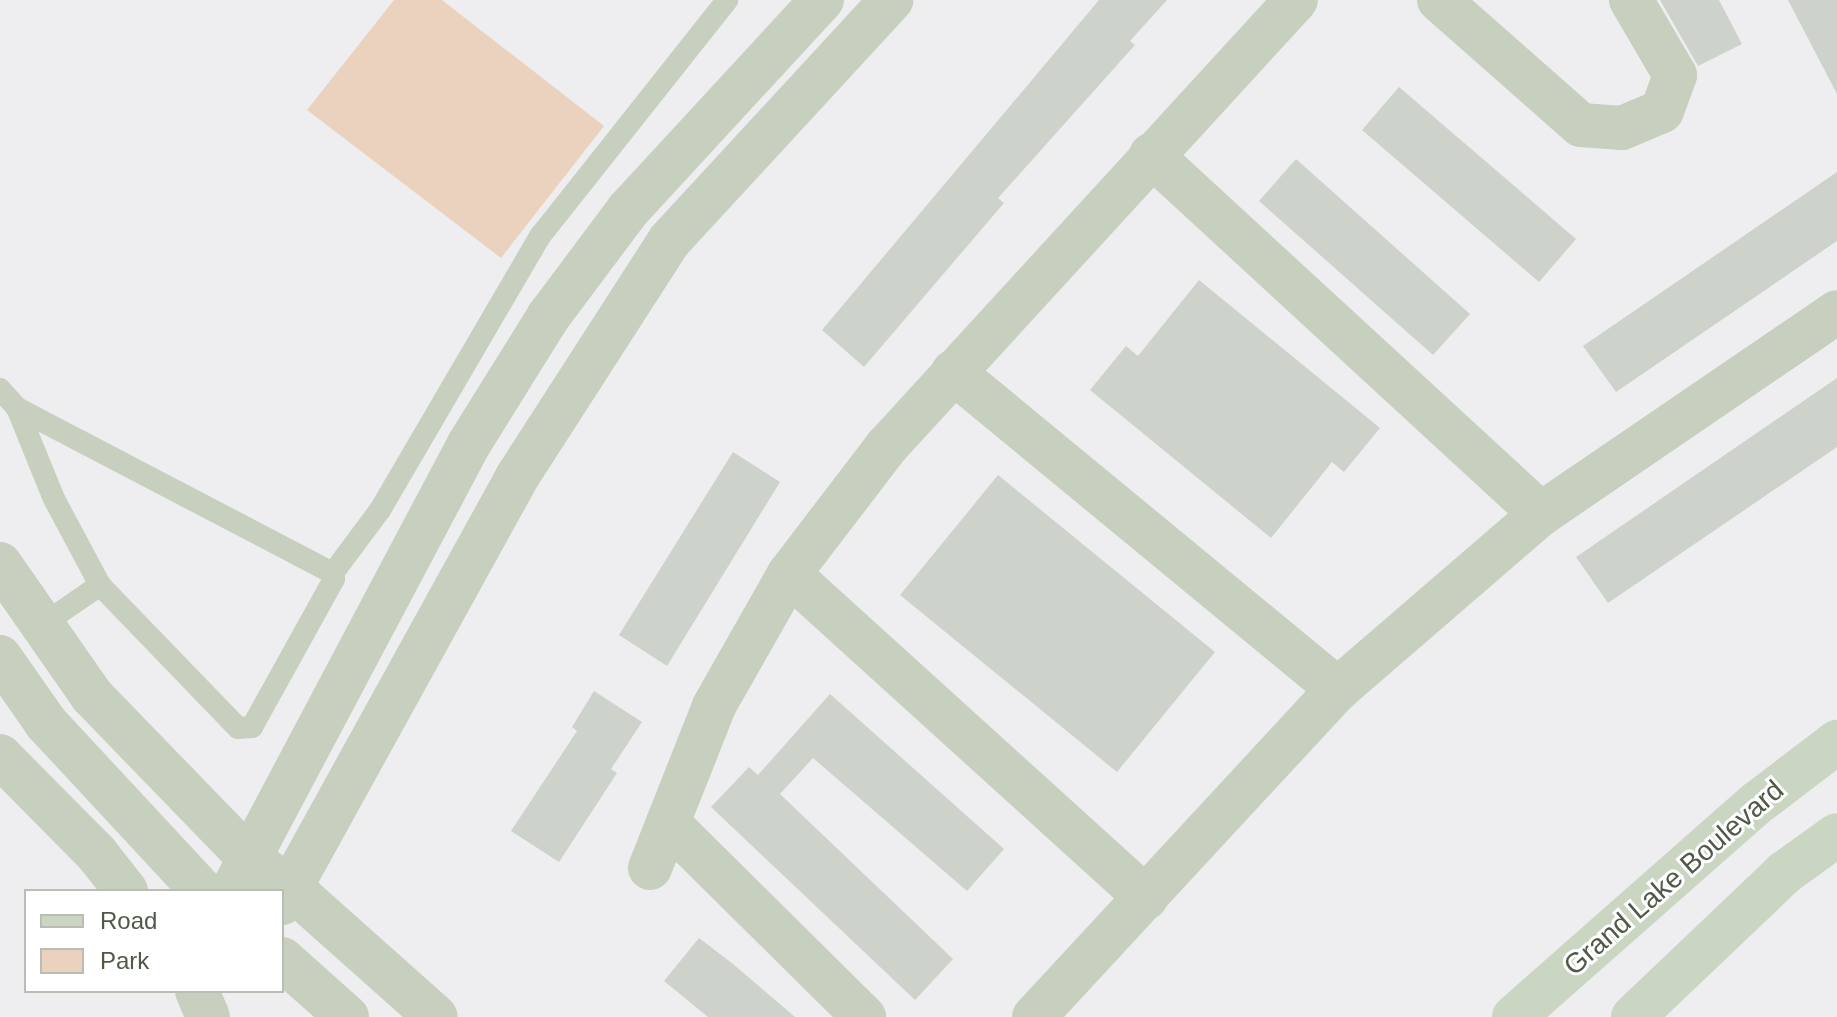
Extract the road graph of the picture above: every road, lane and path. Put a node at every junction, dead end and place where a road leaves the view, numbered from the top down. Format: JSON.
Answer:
{"nodes":[{"id":1,"x":727,"y":0,"type":"edge"},
{"id":2,"x":822,"y":0,"type":"edge"},
{"id":3,"x":891,"y":0,"type":"edge"},
{"id":4,"x":1296,"y":0,"type":"edge"},
{"id":5,"x":1439,"y":0,"type":"edge"},
{"id":6,"x":1631,"y":0,"type":"edge"},
{"id":7,"x":1151,"y":155,"type":"junction"},
{"id":8,"x":1837,"y":312,"type":"edge"},
{"id":9,"x":548,"y":317,"type":"junction"},
{"id":10,"x":594,"y":356,"type":"junction"},
{"id":11,"x":953,"y":372,"type":"junction"},
{"id":12,"x":0,"y":389,"type":"edge"},
{"id":13,"x":17,"y":408,"type":"junction"},
{"id":14,"x":1541,"y":514,"type":"junction"},
{"id":15,"x":0,"y":564,"type":"edge"},
{"id":16,"x":333,"y":573,"type":"junction"},
{"id":17,"x":789,"y":574,"type":"junction"},
{"id":18,"x":100,"y":585,"type":"junction"},
{"id":19,"x":42,"y":625,"type":"junction"},
{"id":20,"x":0,"y":657,"type":"edge"},
{"id":21,"x":1338,"y":689,"type":"junction"},
{"id":22,"x":1837,"y":742,"type":"edge"},
{"id":23,"x":0,"y":756,"type":"edge"},
{"id":24,"x":668,"y":823,"type":"junction"},
{"id":25,"x":1837,"y":835,"type":"edge"},
{"id":26,"x":650,"y":868,"type":"dead end"},
{"id":27,"x":242,"y":875,"type":"edge"},
{"id":28,"x":124,"y":889,"type":"edge"},
{"id":29,"x":200,"y":889,"type":"edge"},
{"id":30,"x":273,"y":889,"type":"edge"},
{"id":31,"x":286,"y":895,"type":"edge"},
{"id":32,"x":1146,"y":898,"type":"junction"},
{"id":33,"x":284,"y":961,"type":"edge"},
{"id":34,"x":198,"y":993,"type":"edge"},
{"id":35,"x":208,"y":1017,"type":"edge"},
{"id":36,"x":347,"y":1017,"type":"edge"},
{"id":37,"x":436,"y":1017,"type":"edge"},
{"id":38,"x":864,"y":1017,"type":"edge"},
{"id":39,"x":1034,"y":1017,"type":"edge"},
{"id":40,"x":1514,"y":1017,"type":"edge"},
{"id":41,"x":1633,"y":1017,"type":"edge"}],
"edges":[{"from":1,"to":16,"type":"lane"},
{"from":2,"to":9,"type":"street"},
{"from":3,"to":10,"type":"street"},
{"from":4,"to":7,"type":"street"},
{"from":5,"to":6,"type":"street"},
{"from":7,"to":11,"type":"street"},
{"from":7,"to":14,"type":"street"},
{"from":8,"to":14,"type":"street"},
{"from":9,"to":10,"type":"street"},
{"from":9,"to":27,"type":"street"},
{"from":10,"to":31,"type":"street"},
{"from":11,"to":17,"type":"street"},
{"from":11,"to":21,"type":"street"},
{"from":12,"to":13,"type":"lane"},
{"from":13,"to":16,"type":"lane"},
{"from":13,"to":18,"type":"lane"},
{"from":14,"to":21,"type":"street"},
{"from":15,"to":19,"type":"street"},
{"from":16,"to":18,"type":"lane"},
{"from":17,"to":24,"type":"street"},
{"from":17,"to":32,"type":"street"},
{"from":18,"to":19,"type":"lane"},
{"from":19,"to":27,"type":"street"},
{"from":20,"to":29,"type":"street"},
{"from":21,"to":32,"type":"street"},
{"from":22,"to":40,"type":"street","name":"Grand Lake Boulevard"},
{"from":23,"to":28,"type":"street"},
{"from":24,"to":26,"type":"street"},
{"from":24,"to":38,"type":"street"},
{"from":25,"to":41,"type":"street"},
{"from":27,"to":30,"type":"street"},
{"from":31,"to":37,"type":"street"},
{"from":32,"to":39,"type":"street"},
{"from":33,"to":36,"type":"street"},
{"from":34,"to":35,"type":"street"}]}
